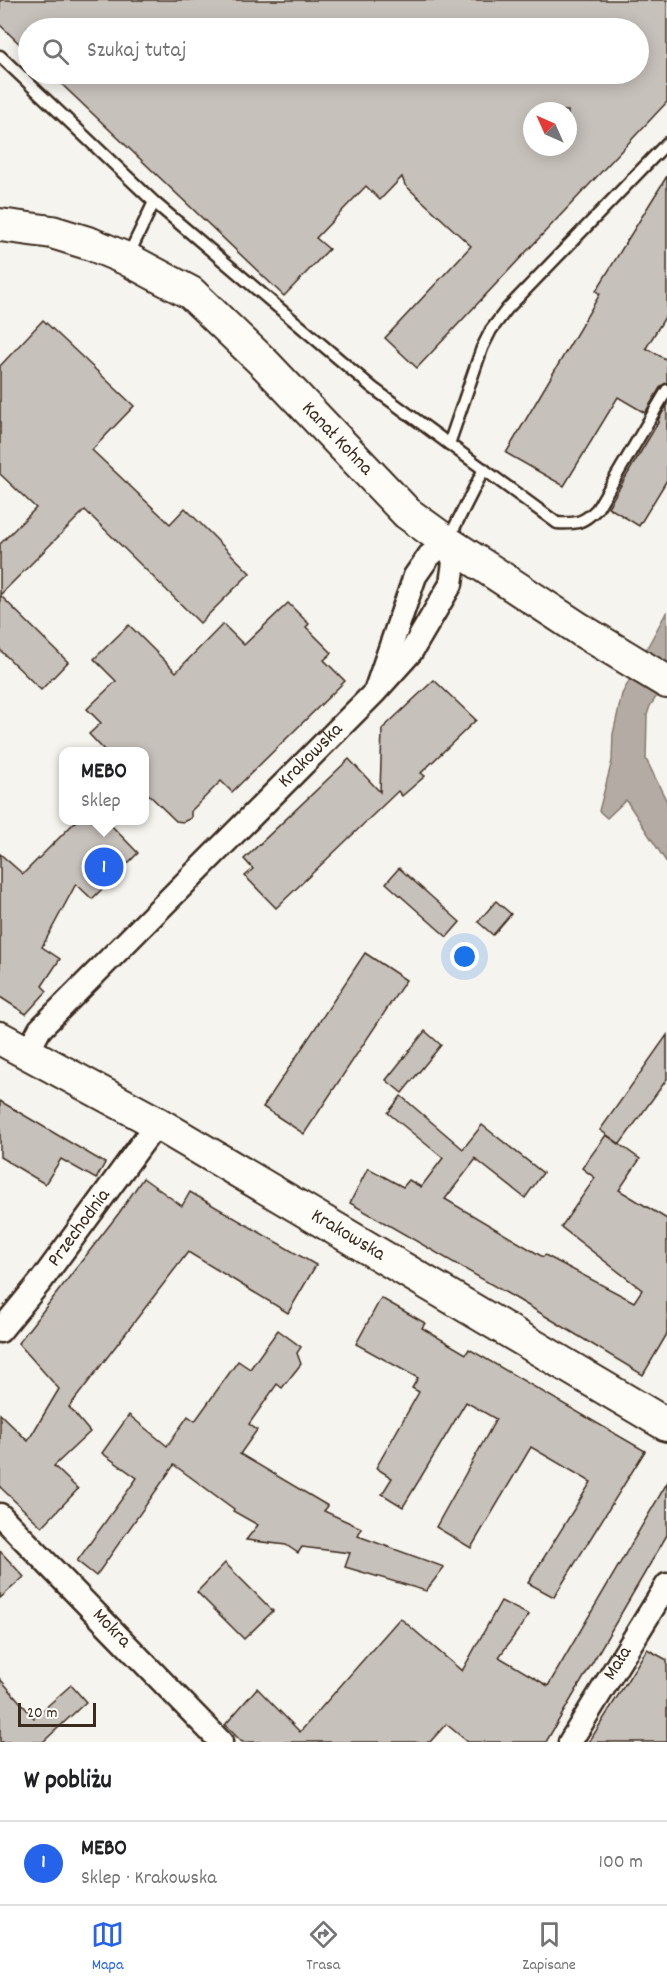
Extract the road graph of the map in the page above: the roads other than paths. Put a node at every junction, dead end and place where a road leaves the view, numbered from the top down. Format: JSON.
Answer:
{"nodes":[{"id":1,"x":0,"y":56,"type":"edge"},
{"id":2,"x":18,"y":73,"type":"edge"},
{"id":3,"x":30,"y":84,"type":"edge"},
{"id":4,"x":667,"y":143,"type":"edge"},
{"id":5,"x":154,"y":202,"type":"junction"},
{"id":6,"x":0,"y":225,"type":"edge"},
{"id":7,"x":127,"y":259,"type":"junction"},
{"id":8,"x":667,"y":390,"type":"edge"},
{"id":9,"x":449,"y":444,"type":"junction"},
{"id":10,"x":484,"y":469,"type":"junction"},
{"id":11,"x":447,"y":542,"type":"junction"},
{"id":12,"x":667,"y":682,"type":"edge"},
{"id":13,"x":375,"y":692,"type":"junction"},
{"id":14,"x":0,"y":1038,"type":"edge"},
{"id":15,"x":27,"y":1053,"type":"junction"},
{"id":16,"x":157,"y":1123,"type":"junction"},
{"id":17,"x":0,"y":1331,"type":"edge"},
{"id":18,"x":667,"y":1425,"type":"edge"},
{"id":19,"x":0,"y":1515,"type":"edge"},
{"id":20,"x":667,"y":1585,"type":"edge"},
{"id":21,"x":221,"y":1742,"type":"edge"},
{"id":22,"x":570,"y":1742,"type":"edge"}],
"edges":[{"from":1,"to":2,"type":"lane"},
{"from":3,"to":5,"type":"lane"},
{"from":4,"to":9,"type":"lane"},
{"from":5,"to":7,"type":"lane"},
{"from":5,"to":9,"type":"lane"},
{"from":6,"to":7,"type":"street","name":"Kanał Kohna"},
{"from":7,"to":11,"type":"street","name":"Kanał Kohna"},
{"from":8,"to":10,"type":"lane"},
{"from":9,"to":10,"type":"lane"},
{"from":10,"to":11,"type":"lane"},
{"from":11,"to":12,"type":"street","name":"Kanał Kohna"},
{"from":11,"to":13,"type":"street"},
{"from":11,"to":13,"type":"street","name":"Krakowska"},
{"from":13,"to":15,"type":"street","name":"Krakowska"},
{"from":14,"to":15,"type":"street","name":"Krakowska"},
{"from":15,"to":16,"type":"street","name":"Krakowska"},
{"from":16,"to":17,"type":"street","name":"Przechodnia"},
{"from":16,"to":18,"type":"street","name":"Krakowska"},
{"from":19,"to":21,"type":"street","name":"Mokra"},
{"from":20,"to":22,"type":"street","name":"Mała"}]}
